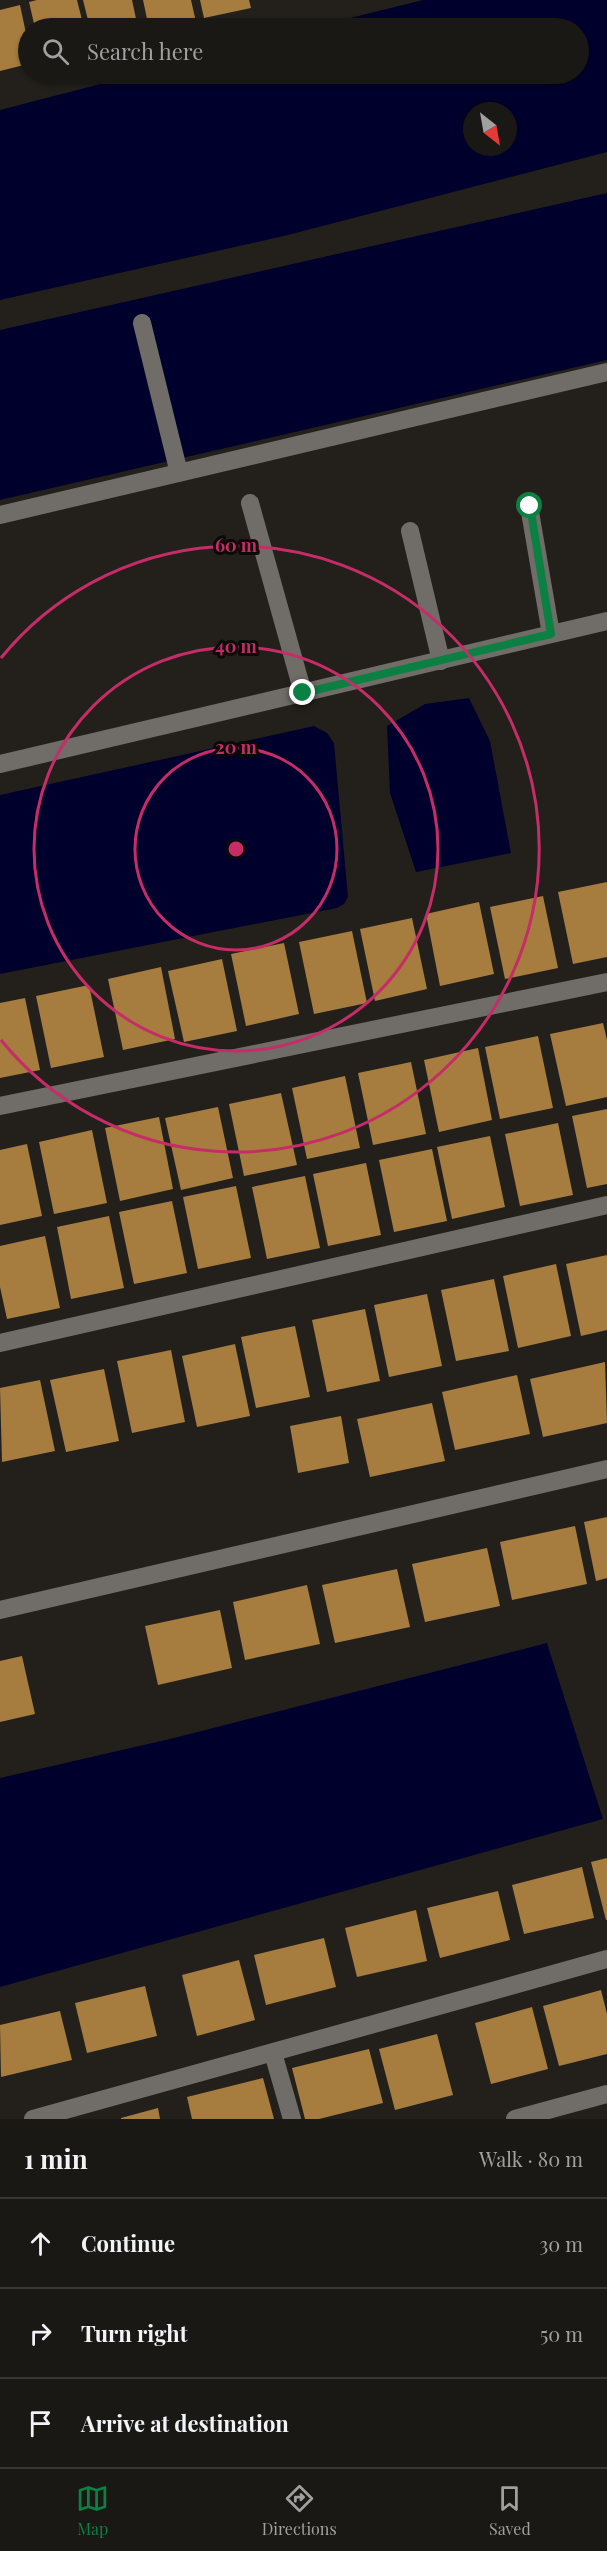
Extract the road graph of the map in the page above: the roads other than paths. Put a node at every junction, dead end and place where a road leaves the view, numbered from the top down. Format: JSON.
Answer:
{"nodes":[{"id":1,"x":142,"y":323,"type":"dead end"},
{"id":2,"x":607,"y":372,"type":"edge"},
{"id":3,"x":179,"y":473,"type":"junction"},
{"id":4,"x":250,"y":503,"type":"dead end"},
{"id":5,"x":530,"y":506,"type":"dead end"},
{"id":6,"x":0,"y":515,"type":"edge"},
{"id":7,"x":410,"y":531,"type":"dead end"},
{"id":8,"x":607,"y":621,"type":"edge"},
{"id":9,"x":551,"y":634,"type":"junction"},
{"id":10,"x":441,"y":661,"type":"junction"},
{"id":11,"x":303,"y":693,"type":"junction"},
{"id":12,"x":0,"y":764,"type":"edge"},
{"id":13,"x":607,"y":982,"type":"edge"},
{"id":14,"x":0,"y":1106,"type":"edge"},
{"id":15,"x":607,"y":1205,"type":"edge"},
{"id":16,"x":0,"y":1343,"type":"edge"},
{"id":17,"x":607,"y":1469,"type":"edge"},
{"id":18,"x":0,"y":1610,"type":"edge"},
{"id":19,"x":607,"y":1959,"type":"edge"},
{"id":20,"x":273,"y":2053,"type":"junction"},
{"id":21,"x":607,"y":2094,"type":"edge"},
{"id":22,"x":33,"y":2119,"type":"edge"},
{"id":23,"x":292,"y":2119,"type":"edge"},
{"id":24,"x":515,"y":2119,"type":"edge"}],
"edges":[{"from":1,"to":3,"type":"street"},
{"from":2,"to":3,"type":"street"},
{"from":3,"to":6,"type":"street"},
{"from":4,"to":11,"type":"street"},
{"from":5,"to":9,"type":"street"},
{"from":7,"to":10,"type":"street"},
{"from":8,"to":9,"type":"street"},
{"from":9,"to":10,"type":"street"},
{"from":10,"to":11,"type":"street"},
{"from":11,"to":12,"type":"street"},
{"from":13,"to":14,"type":"street"},
{"from":15,"to":16,"type":"street"},
{"from":17,"to":18,"type":"street"},
{"from":19,"to":20,"type":"street"},
{"from":20,"to":22,"type":"street"},
{"from":20,"to":23,"type":"street"},
{"from":21,"to":24,"type":"street"}]}
